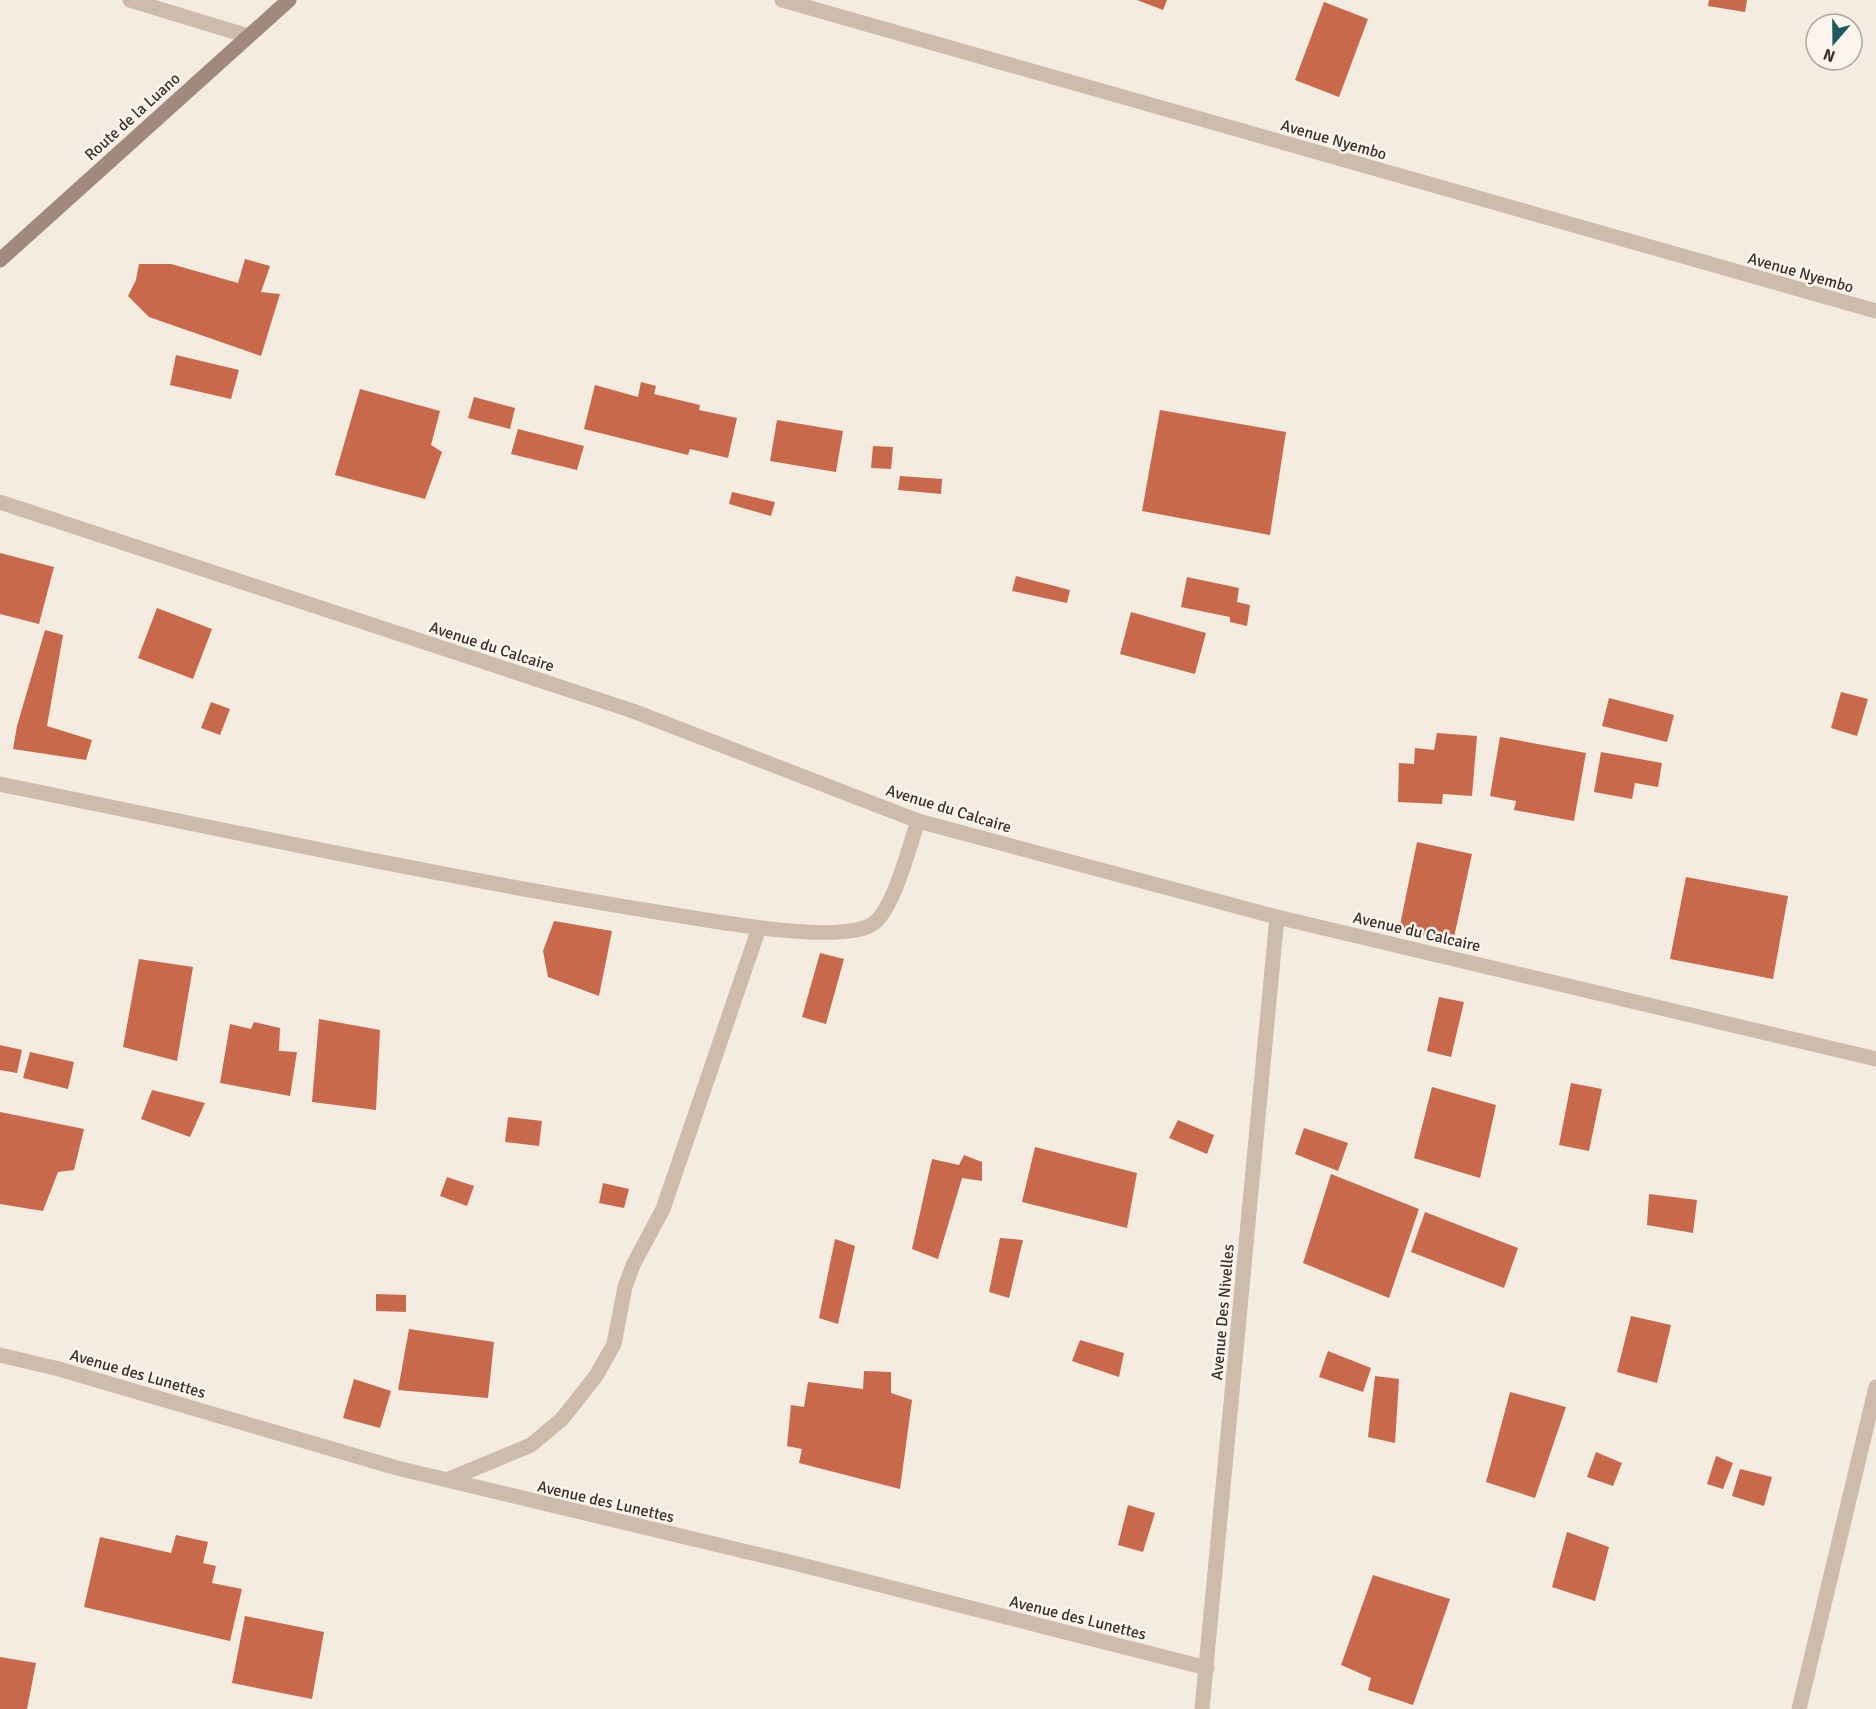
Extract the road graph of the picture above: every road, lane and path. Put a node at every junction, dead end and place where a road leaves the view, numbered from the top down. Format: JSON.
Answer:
{"nodes":[{"id":1,"x":130,"y":0,"type":"edge"},
{"id":2,"x":289,"y":0,"type":"edge"},
{"id":3,"x":782,"y":0,"type":"edge"},
{"id":4,"x":248,"y":36,"type":"junction"},
{"id":5,"x":0,"y":260,"type":"edge"},
{"id":6,"x":1876,"y":311,"type":"edge"},
{"id":7,"x":0,"y":502,"type":"edge"},
{"id":8,"x":0,"y":784,"type":"edge"},
{"id":9,"x":918,"y":821,"type":"junction"},
{"id":10,"x":1277,"y":917,"type":"junction"},
{"id":11,"x":759,"y":928,"type":"junction"},
{"id":12,"x":1876,"y":1059,"type":"edge"},
{"id":13,"x":0,"y":1355,"type":"edge"},
{"id":14,"x":1876,"y":1387,"type":"edge"},
{"id":15,"x":447,"y":1480,"type":"junction"},
{"id":16,"x":1207,"y":1668,"type":"junction"},
{"id":17,"x":1202,"y":1709,"type":"edge"},
{"id":18,"x":1798,"y":1709,"type":"edge"}],
"edges":[{"from":1,"to":4,"type":"street"},
{"from":2,"to":4,"type":"street","name":"Route de la Luano"},
{"from":3,"to":6,"type":"street","name":"Avenue Nyembo"},
{"from":4,"to":5,"type":"street","name":"Route de la Luano"},
{"from":7,"to":9,"type":"street","name":"Avenue du Calcaire"},
{"from":8,"to":11,"type":"street"},
{"from":9,"to":10,"type":"street","name":"Avenue du Calcaire"},
{"from":9,"to":11,"type":"street"},
{"from":10,"to":12,"type":"street","name":"Avenue du Calcaire"},
{"from":10,"to":16,"type":"street","name":"Avenue Des Nivelles"},
{"from":11,"to":15,"type":"street"},
{"from":13,"to":15,"type":"street","name":"Avenue des Lunettes"},
{"from":14,"to":18,"type":"street"},
{"from":15,"to":16,"type":"street","name":"Avenue des Lunettes"},
{"from":16,"to":17,"type":"street","name":"Avenue Des Nivelles"}]}
